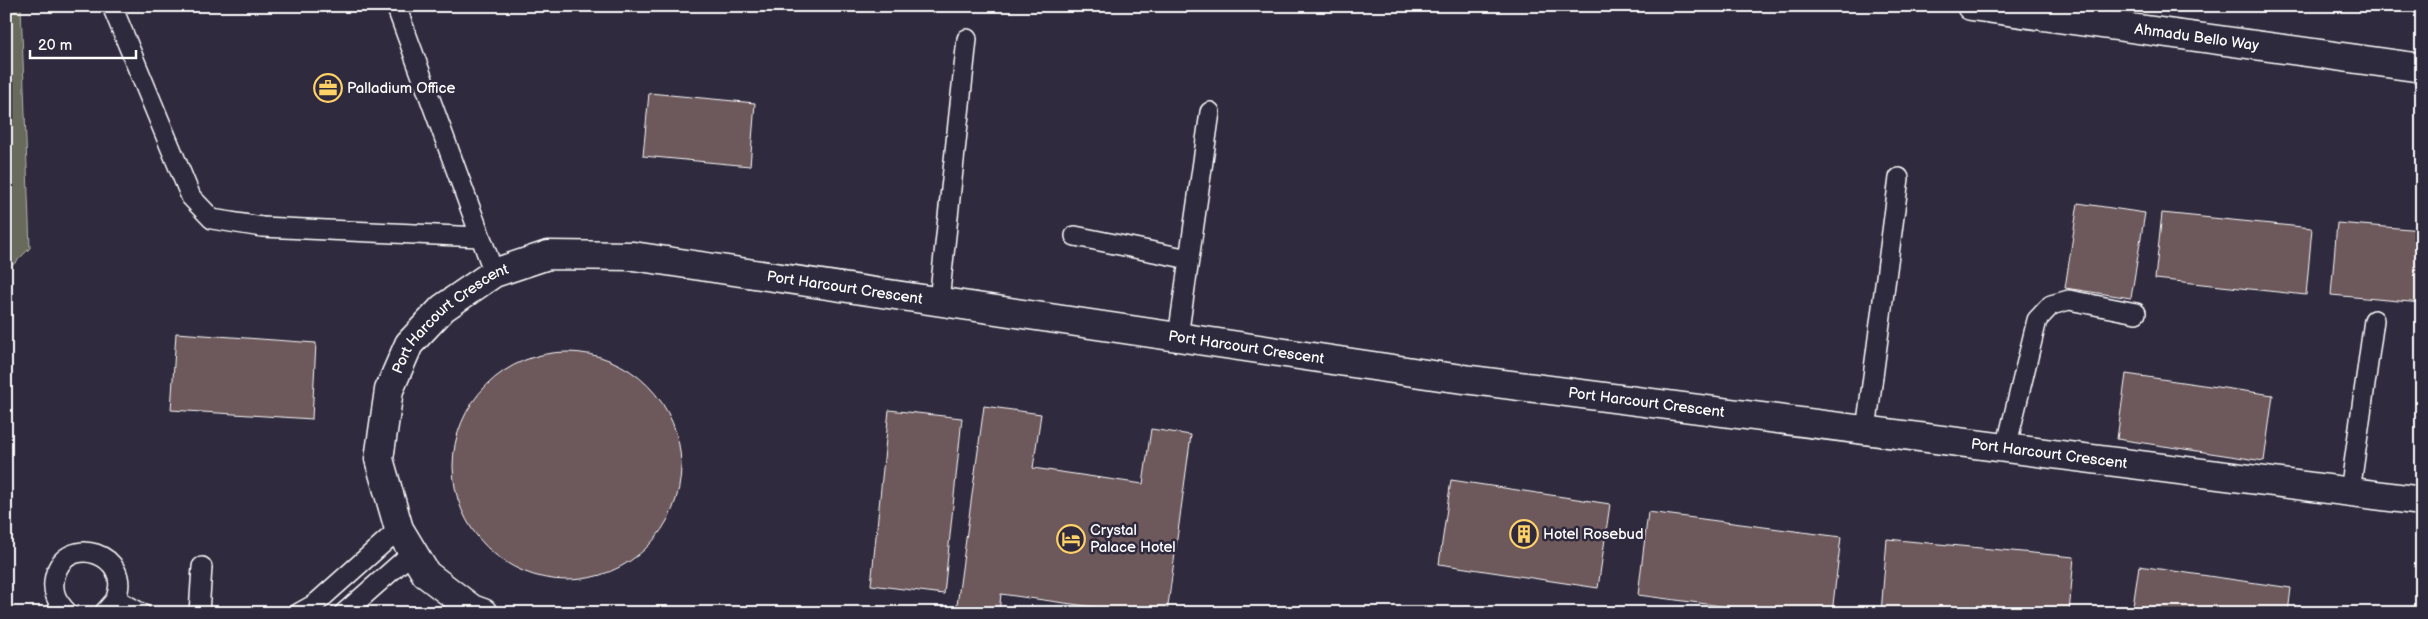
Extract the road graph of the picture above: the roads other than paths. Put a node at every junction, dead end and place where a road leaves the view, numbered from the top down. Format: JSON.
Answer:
{"nodes":[{"id":1,"x":112,"y":6,"type":"edge"},
{"id":2,"x":396,"y":6,"type":"edge"},
{"id":3,"x":1971,"y":6,"type":"edge"},
{"id":4,"x":968,"y":39,"type":"dead end"},
{"id":5,"x":2422,"y":68,"type":"edge"},
{"id":6,"x":1210,"y":112,"type":"dead end"},
{"id":7,"x":1899,"y":178,"type":"dead end"},
{"id":8,"x":1075,"y":236,"type":"dead end"},
{"id":9,"x":480,"y":237,"type":"junction"},
{"id":10,"x":1190,"y":258,"type":"junction"},
{"id":11,"x":494,"y":273,"type":"junction"},
{"id":12,"x":939,"y":302,"type":"junction"},
{"id":13,"x":2136,"y":313,"type":"dead end"},
{"id":14,"x":2374,"y":320,"type":"dead end"},
{"id":15,"x":1178,"y":337,"type":"junction"},
{"id":16,"x":1866,"y":430,"type":"junction"},
{"id":17,"x":2006,"y":448,"type":"junction"},
{"id":18,"x":2350,"y":492,"type":"junction"},
{"id":19,"x":2422,"y":501,"type":"edge"},
{"id":20,"x":407,"y":541,"type":"junction"},
{"id":21,"x":202,"y":567,"type":"dead end"},
{"id":22,"x":110,"y":606,"type":"edge"},
{"id":23,"x":68,"y":613,"type":"edge"},
{"id":24,"x":141,"y":613,"type":"edge"},
{"id":25,"x":199,"y":613,"type":"edge"},
{"id":26,"x":299,"y":613,"type":"edge"},
{"id":27,"x":344,"y":613,"type":"edge"},
{"id":28,"x":483,"y":613,"type":"edge"}],
"edges":[{"from":1,"to":9,"type":"lane"},
{"from":2,"to":9,"type":"lane"},
{"from":3,"to":5,"type":"street","name":"Ahmadu Bello Way"},
{"from":4,"to":12,"type":"lane"},
{"from":6,"to":10,"type":"lane"},
{"from":7,"to":16,"type":"lane"},
{"from":8,"to":10,"type":"lane"},
{"from":9,"to":11,"type":"lane"},
{"from":10,"to":15,"type":"lane"},
{"from":11,"to":12,"type":"street","name":"Port Harcourt Crescent"},
{"from":11,"to":20,"type":"street","name":"Port Harcourt Crescent"},
{"from":12,"to":15,"type":"street","name":"Port Harcourt Crescent"},
{"from":13,"to":17,"type":"lane"},
{"from":14,"to":18,"type":"lane"},
{"from":15,"to":16,"type":"street","name":"Port Harcourt Crescent"},
{"from":16,"to":17,"type":"street","name":"Port Harcourt Crescent"},
{"from":17,"to":18,"type":"street","name":"Port Harcourt Crescent"},
{"from":18,"to":19,"type":"street","name":"Port Harcourt Crescent"},
{"from":20,"to":26,"type":"lane"},
{"from":20,"to":27,"type":"lane"},
{"from":20,"to":28,"type":"street","name":"Port Harcourt Crescent"},
{"from":21,"to":25,"type":"lane"},
{"from":22,"to":23,"type":"lane"},
{"from":22,"to":24,"type":"lane"}]}
